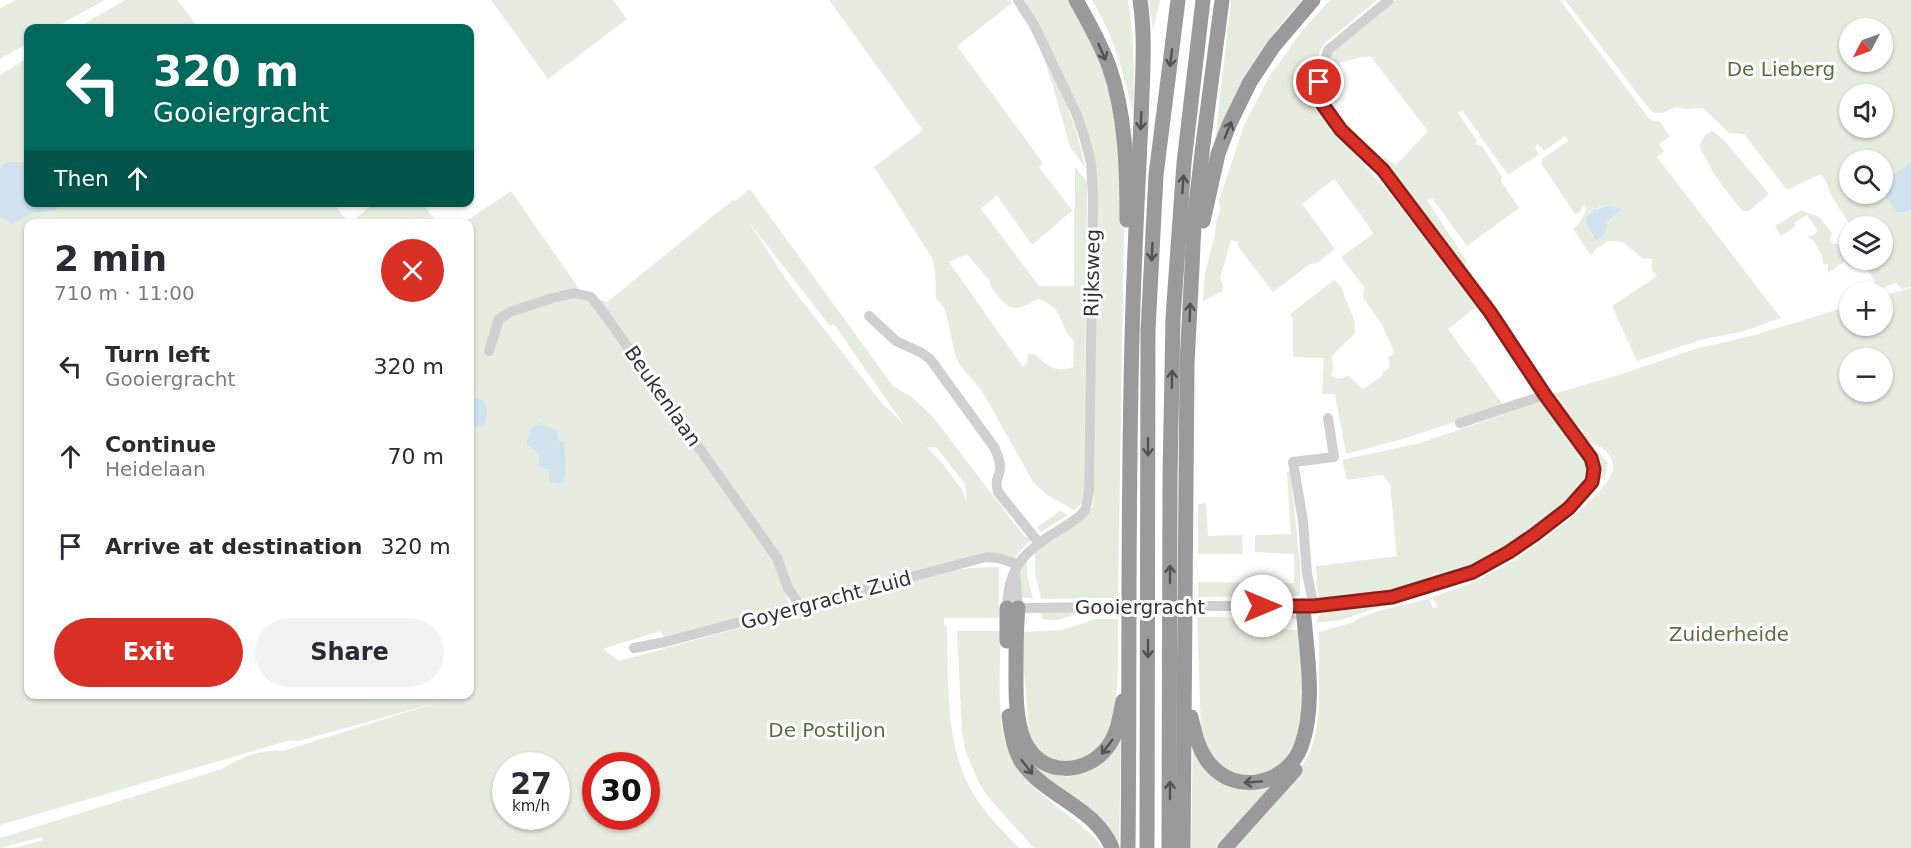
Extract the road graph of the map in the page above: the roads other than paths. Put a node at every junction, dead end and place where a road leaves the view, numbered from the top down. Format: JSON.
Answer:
{"nodes":[{"id":1,"x":1018,"y":0,"type":"edge"},
{"id":2,"x":1076,"y":0,"type":"edge"},
{"id":3,"x":1140,"y":0,"type":"edge"},
{"id":4,"x":1178,"y":0,"type":"edge"},
{"id":5,"x":1203,"y":0,"type":"edge"},
{"id":6,"x":1222,"y":0,"type":"edge"},
{"id":7,"x":1313,"y":0,"type":"edge"},
{"id":8,"x":1389,"y":0,"type":"edge"},
{"id":9,"x":1192,"y":267,"type":"junction"},
{"id":10,"x":1133,"y":304,"type":"junction"},
{"id":11,"x":869,"y":316,"type":"dead end"},
{"id":12,"x":489,"y":351,"type":"dead end"},
{"id":13,"x":1545,"y":395,"type":"junction"},
{"id":14,"x":1328,"y":418,"type":"dead end"},
{"id":15,"x":1460,"y":423,"type":"dead end"},
{"id":16,"x":1041,"y":541,"type":"junction"},
{"id":17,"x":1016,"y":567,"type":"junction"},
{"id":18,"x":1308,"y":606,"type":"junction"},
{"id":19,"x":801,"y":607,"type":"junction"},
{"id":20,"x":1012,"y":608,"type":"junction"},
{"id":21,"x":634,"y":648,"type":"dead end"},
{"id":22,"x":1130,"y":672,"type":"junction"},
{"id":23,"x":1186,"y":688,"type":"junction"},
{"id":24,"x":1112,"y":848,"type":"edge"},
{"id":25,"x":1128,"y":848,"type":"edge"},
{"id":26,"x":1147,"y":848,"type":"edge"},
{"id":27,"x":1169,"y":848,"type":"edge"},
{"id":28,"x":1183,"y":848,"type":"edge"},
{"id":29,"x":1225,"y":848,"type":"edge"}],
"edges":[{"from":1,"to":16,"type":"street","name":"Rijksweg"},
{"from":2,"to":10,"type":"highway","one_way":true},
{"from":3,"to":10,"type":"highway","one_way":true},
{"from":4,"to":26,"type":"highway","one_way":true},
{"from":27,"to":5,"type":"highway","one_way":true},
{"from":6,"to":9,"type":"highway"},
{"from":9,"to":7,"type":"highway","one_way":true},
{"from":8,"to":13,"type":"street","name":"Gooiergracht"},
{"from":23,"to":9,"type":"highway","one_way":true},
{"from":10,"to":22,"type":"highway"},
{"from":11,"to":16,"type":"street"},
{"from":12,"to":19,"type":"street","name":"Beukenlaan"},
{"from":13,"to":15,"type":"street"},
{"from":13,"to":18,"type":"street","name":"Gooiergracht"},
{"from":14,"to":18,"type":"street"},
{"from":16,"to":17,"type":"street"},
{"from":17,"to":19,"type":"street","name":"Goyergracht Zuid"},
{"from":17,"to":20,"type":"street"},
{"from":18,"to":20,"type":"street","name":"Gooiergracht","bridge":true},
{"from":18,"to":23,"type":"highway","one_way":true},
{"from":18,"to":29,"type":"highway"},
{"from":19,"to":21,"type":"street","name":"Goyergracht Zuid"},
{"from":22,"to":20,"type":"highway","one_way":true},
{"from":20,"to":24,"type":"highway","one_way":true},
{"from":22,"to":25,"type":"highway"},
{"from":23,"to":28,"type":"highway"}]}
